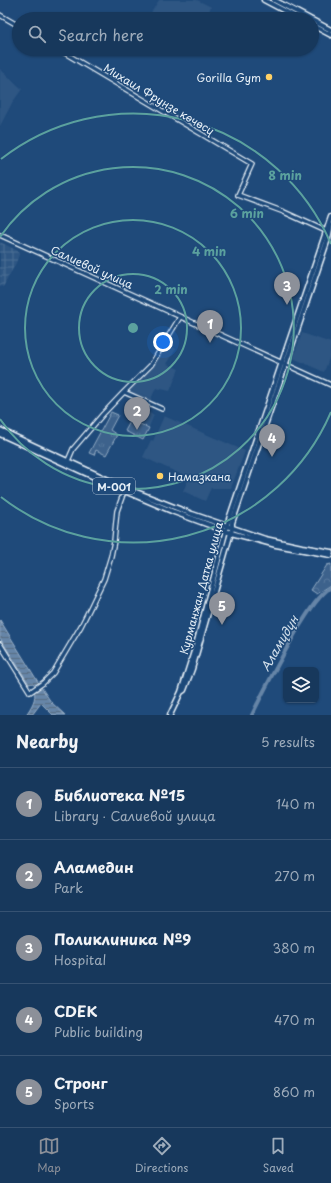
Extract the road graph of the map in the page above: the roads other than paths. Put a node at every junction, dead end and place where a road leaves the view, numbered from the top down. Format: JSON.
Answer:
{"nodes":[{"id":1,"x":264,"y":0,"type":"edge"},
{"id":2,"x":274,"y":0,"type":"edge"},
{"id":3,"x":287,"y":12,"type":"edge"},
{"id":4,"x":296,"y":12,"type":"edge"},
{"id":5,"x":0,"y":15,"type":"edge"},
{"id":6,"x":12,"y":22,"type":"edge"},
{"id":7,"x":319,"y":24,"type":"edge"},
{"id":8,"x":319,"y":29,"type":"edge"},
{"id":9,"x":331,"y":30,"type":"edge"},
{"id":10,"x":331,"y":35,"type":"edge"},
{"id":11,"x":70,"y":56,"type":"edge"},
{"id":12,"x":331,"y":216,"type":"edge"},
{"id":13,"x":331,"y":226,"type":"edge"},
{"id":14,"x":329,"y":233,"type":"edge"},
{"id":15,"x":0,"y":235,"type":"edge"},
{"id":16,"x":180,"y":317,"type":"junction"},
{"id":17,"x":284,"y":363,"type":"junction"},
{"id":18,"x":331,"y":385,"type":"edge"},
{"id":19,"x":124,"y":392,"type":"junction"},
{"id":20,"x":162,"y":409,"type":"dead end"},
{"id":21,"x":0,"y":430,"type":"edge"},
{"id":22,"x":0,"y":434,"type":"edge"},
{"id":23,"x":67,"y":463,"type":"junction"},
{"id":24,"x":125,"y":489,"type":"junction"},
{"id":25,"x":229,"y":530,"type":"junction"},
{"id":26,"x":331,"y":552,"type":"edge"},
{"id":27,"x":331,"y":555,"type":"edge"},
{"id":28,"x":0,"y":644,"type":"edge"},
{"id":29,"x":170,"y":715,"type":"edge"}],
"edges":[{"from":1,"to":3,"type":"main road"},
{"from":2,"to":4,"type":"main road"},
{"from":5,"to":6,"type":"main road"},
{"from":7,"to":9,"type":"main road"},
{"from":8,"to":10,"type":"main road"},
{"from":11,"to":14,"type":"main road","name":"Михаил Фрунзе көчөсү"},
{"from":12,"to":14,"type":"main road","name":"Курманжан Датка улица"},
{"from":13,"to":14,"type":"main road","name":"Курманжан Датка улица"},
{"from":14,"to":17,"type":"main road","name":"Курманжан Датка улица"},
{"from":15,"to":16,"type":"main road","name":"Салиевой улица"},
{"from":16,"to":17,"type":"main road","name":"Салиевой улица"},
{"from":16,"to":19,"type":"main road"},
{"from":17,"to":18,"type":"main road","name":"Салиевой улица"},
{"from":17,"to":25,"type":"main road","name":"Курманжан Датка улица"},
{"from":19,"to":20,"type":"main road"},
{"from":19,"to":23,"type":"main road"},
{"from":21,"to":23,"type":"main road","number":"М-001"},
{"from":22,"to":23,"type":"main road","number":"М-001"},
{"from":23,"to":24,"type":"main road","number":"М-001"},
{"from":24,"to":25,"type":"main road","number":"М-001"},
{"from":24,"to":28,"type":"main road"},
{"from":25,"to":26,"type":"main road","number":"М-001"},
{"from":25,"to":27,"type":"main road","number":"М-001"},
{"from":25,"to":29,"type":"main road","name":"Курманжан Датка улица"}]}
